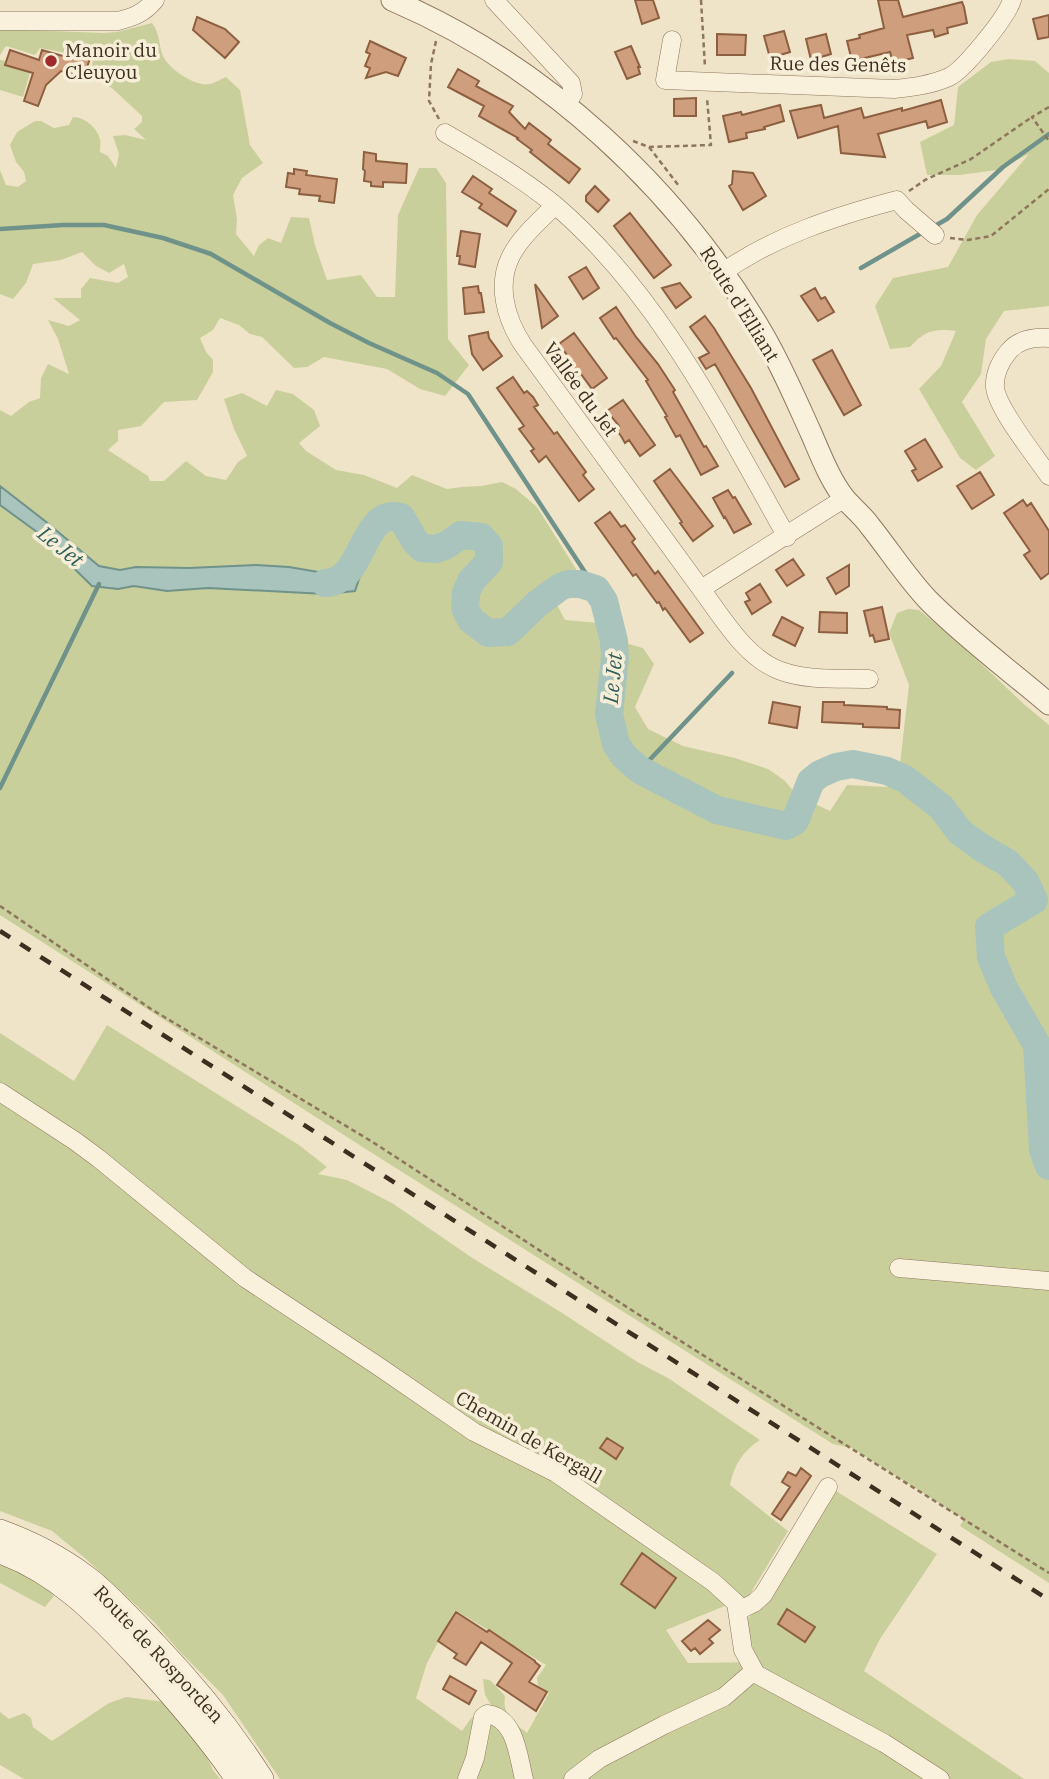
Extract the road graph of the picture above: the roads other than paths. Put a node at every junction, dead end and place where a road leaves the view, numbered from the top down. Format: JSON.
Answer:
{"nodes":[{"id":1,"x":155,"y":0,"type":"edge"},
{"id":2,"x":392,"y":0,"type":"edge"},
{"id":3,"x":494,"y":0,"type":"edge"},
{"id":4,"x":1012,"y":0,"type":"edge"},
{"id":5,"x":0,"y":20,"type":"edge"},
{"id":6,"x":672,"y":40,"type":"dead end"},
{"id":7,"x":565,"y":106,"type":"junction"},
{"id":8,"x":445,"y":132,"type":"road end"},
{"id":9,"x":555,"y":205,"type":"junction"},
{"id":10,"x":935,"y":235,"type":"road end"},
{"id":11,"x":723,"y":272,"type":"junction"},
{"id":12,"x":1049,"y":338,"type":"edge"},
{"id":13,"x":1049,"y":476,"type":"edge"},
{"id":14,"x":845,"y":499,"type":"junction"},
{"id":15,"x":787,"y":537,"type":"junction"},
{"id":16,"x":701,"y":589,"type":"junction"},
{"id":17,"x":869,"y":679,"type":"dead end"},
{"id":18,"x":1049,"y":704,"type":"edge"},
{"id":19,"x":0,"y":1091,"type":"edge"},
{"id":20,"x":899,"y":1268,"type":"dead end"},
{"id":21,"x":1049,"y":1281,"type":"edge"},
{"id":22,"x":828,"y":1488,"type":"dead end"},
{"id":23,"x":0,"y":1531,"type":"edge"},
{"id":24,"x":0,"y":1552,"type":"edge"},
{"id":25,"x":738,"y":1611,"type":"junction"},
{"id":26,"x":754,"y":1671,"type":"junction"},
{"id":27,"x":237,"y":1779,"type":"edge"},
{"id":28,"x":262,"y":1779,"type":"edge"},
{"id":29,"x":467,"y":1779,"type":"edge"},
{"id":30,"x":524,"y":1779,"type":"edge"},
{"id":31,"x":573,"y":1779,"type":"edge"},
{"id":32,"x":940,"y":1779,"type":"edge"}],
"edges":[{"from":1,"to":5,"type":"street"},
{"from":2,"to":7,"type":"street","name":"Route d'Elliant"},
{"from":3,"to":7,"type":"street"},
{"from":4,"to":6,"type":"street","name":"Rue des Genêts"},
{"from":7,"to":11,"type":"street","name":"Route d'Elliant"},
{"from":8,"to":9,"type":"street"},
{"from":9,"to":15,"type":"street"},
{"from":9,"to":16,"type":"street","name":"Vallée du Jet"},
{"from":10,"to":11,"type":"street"},
{"from":11,"to":14,"type":"street","name":"Route d'Elliant"},
{"from":12,"to":13,"type":"street"},
{"from":14,"to":15,"type":"street"},
{"from":14,"to":18,"type":"street","name":"Route d'Elliant"},
{"from":15,"to":16,"type":"street"},
{"from":16,"to":17,"type":"street","name":"Vallée du Jet"},
{"from":19,"to":25,"type":"street","name":"Chemin de Kergall"},
{"from":20,"to":21,"type":"street"},
{"from":22,"to":25,"type":"street"},
{"from":23,"to":28,"type":"main road","name":"Route de Rosporden"},
{"from":24,"to":27,"type":"main road","name":"Route de Rosporden"},
{"from":25,"to":26,"type":"street"},
{"from":26,"to":31,"type":"street"},
{"from":26,"to":32,"type":"street"},
{"from":29,"to":30,"type":"street"}]}
